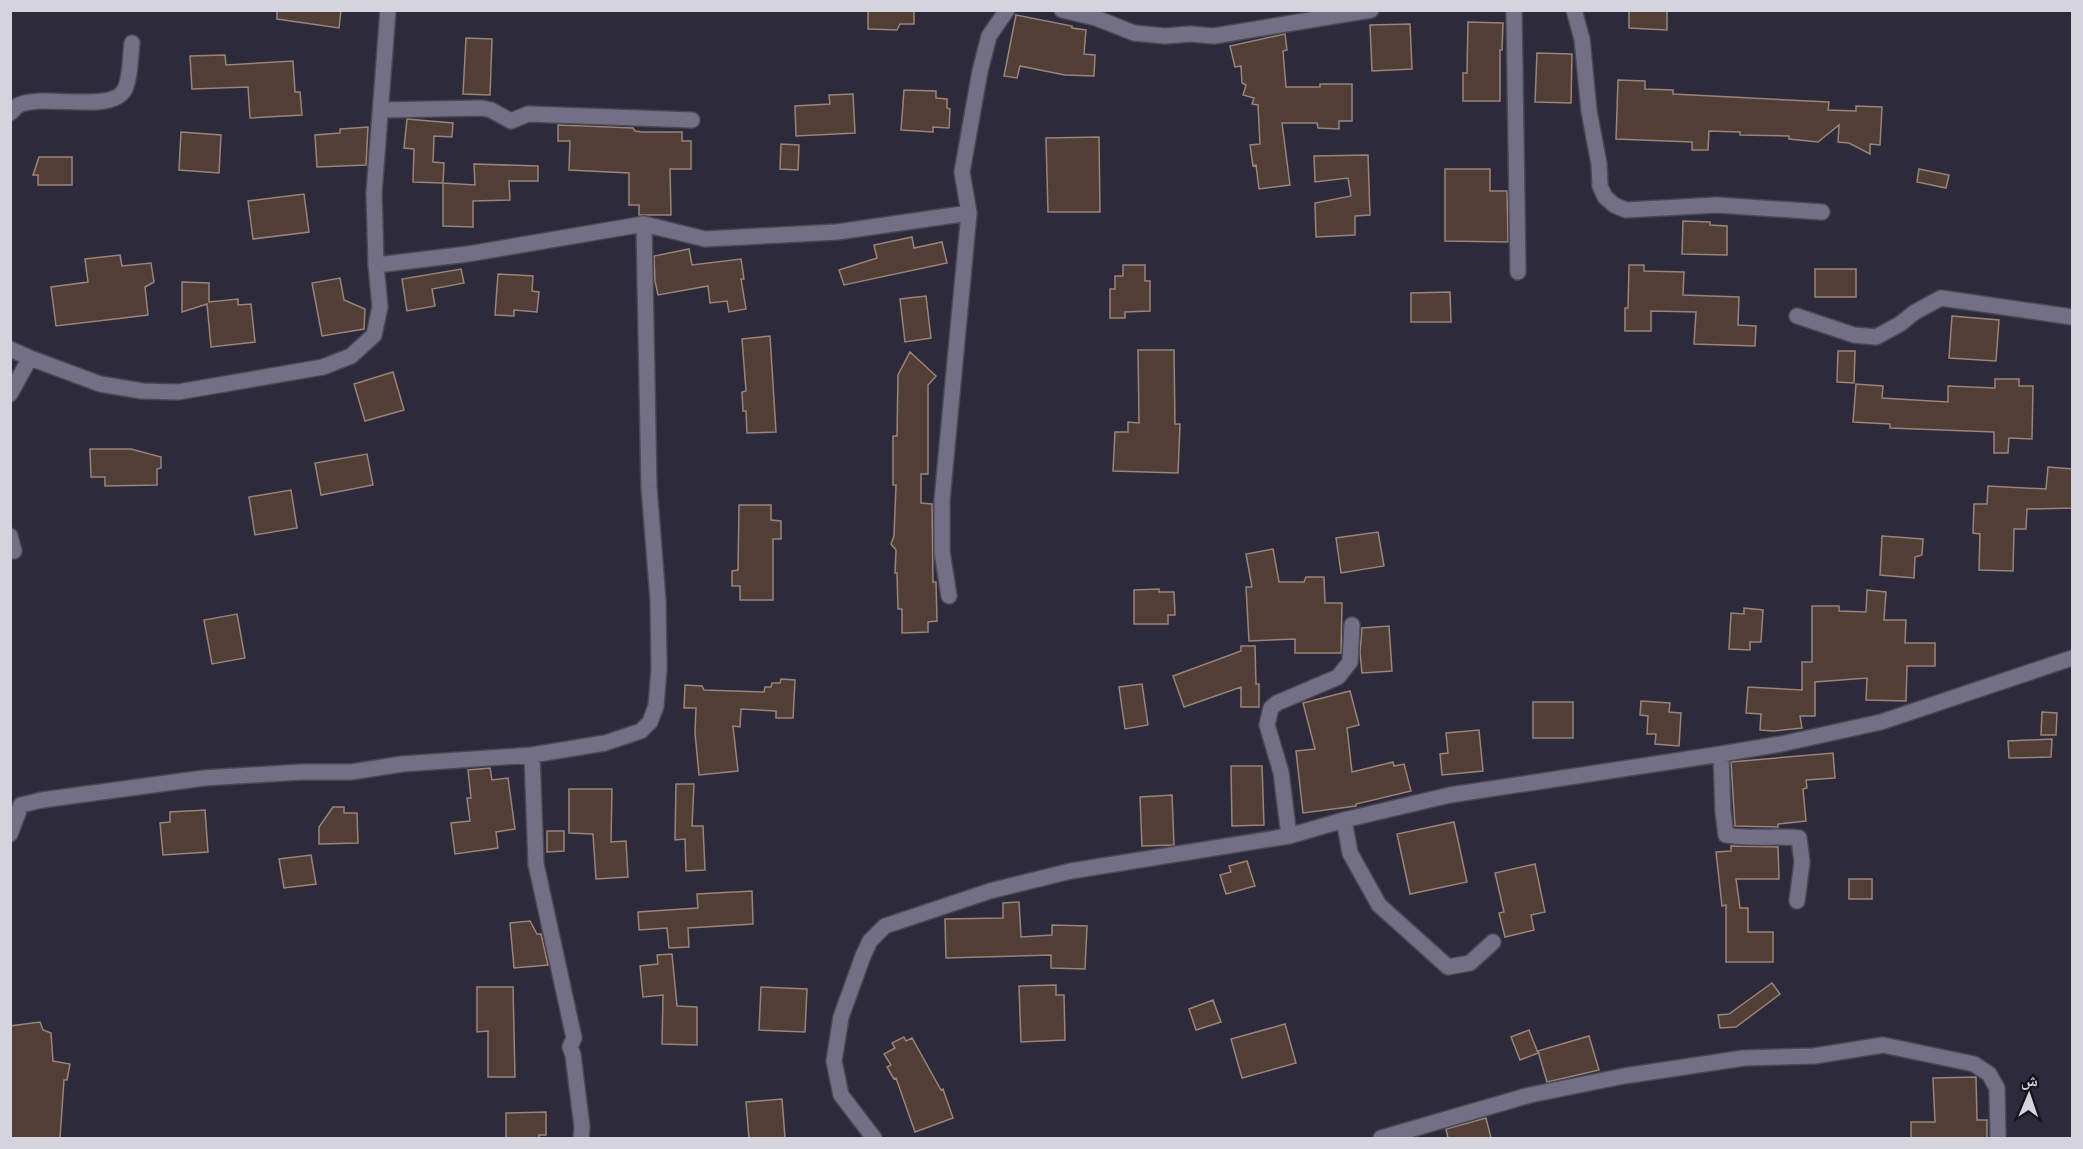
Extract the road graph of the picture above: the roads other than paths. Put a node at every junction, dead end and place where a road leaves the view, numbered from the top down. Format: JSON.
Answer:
{"nodes":[{"id":1,"x":388,"y":10,"type":"edge"},
{"id":2,"x":1062,"y":10,"type":"edge"},
{"id":3,"x":1371,"y":10,"type":"edge"},
{"id":4,"x":1514,"y":10,"type":"edge"},
{"id":5,"x":1574,"y":10,"type":"edge"},
{"id":6,"x":1006,"y":11,"type":"edge"},
{"id":7,"x":132,"y":43,"type":"dead end"},
{"id":8,"x":381,"y":110,"type":"junction"},
{"id":9,"x":10,"y":113,"type":"edge"},
{"id":10,"x":692,"y":120,"type":"dead end"},
{"id":11,"x":1822,"y":212,"type":"dead end"},
{"id":12,"x":969,"y":213,"type":"junction"},
{"id":13,"x":644,"y":224,"type":"junction"},
{"id":14,"x":376,"y":266,"type":"junction"},
{"id":15,"x":1518,"y":272,"type":"dead end"},
{"id":16,"x":1797,"y":316,"type":"dead end"},
{"id":17,"x":2073,"y":317,"type":"edge"},
{"id":18,"x":10,"y":349,"type":"edge"},
{"id":19,"x":30,"y":358,"type":"junction"},
{"id":20,"x":10,"y":394,"type":"edge"},
{"id":21,"x":949,"y":596,"type":"dead end"},
{"id":22,"x":1352,"y":626,"type":"dead end"},
{"id":23,"x":2073,"y":658,"type":"edge"},
{"id":24,"x":1721,"y":754,"type":"junction"},
{"id":25,"x":532,"y":755,"type":"junction"},
{"id":26,"x":1344,"y":820,"type":"junction"},
{"id":27,"x":10,"y":834,"type":"edge"},
{"id":28,"x":1289,"y":836,"type":"junction"},
{"id":29,"x":1797,"y":901,"type":"dead end"},
{"id":30,"x":1493,"y":942,"type":"dead end"},
{"id":31,"x":581,"y":1138,"type":"edge"},
{"id":32,"x":874,"y":1138,"type":"edge"},
{"id":33,"x":1381,"y":1138,"type":"edge"},
{"id":34,"x":1998,"y":1138,"type":"edge"}],
"edges":[{"from":1,"to":8,"type":"street"},
{"from":2,"to":3,"type":"street"},
{"from":4,"to":15,"type":"street"},
{"from":5,"to":11,"type":"street"},
{"from":6,"to":12,"type":"street"},
{"from":7,"to":9,"type":"street"},
{"from":8,"to":10,"type":"street"},
{"from":8,"to":14,"type":"street"},
{"from":12,"to":13,"type":"street"},
{"from":12,"to":21,"type":"street"},
{"from":13,"to":14,"type":"street"},
{"from":13,"to":25,"type":"street"},
{"from":14,"to":19,"type":"street"},
{"from":16,"to":17,"type":"street"},
{"from":18,"to":19,"type":"street"},
{"from":19,"to":20,"type":"street"},
{"from":22,"to":28,"type":"street"},
{"from":23,"to":24,"type":"street"},
{"from":24,"to":26,"type":"street"},
{"from":24,"to":29,"type":"street"},
{"from":25,"to":27,"type":"street"},
{"from":25,"to":31,"type":"street"},
{"from":26,"to":28,"type":"street"},
{"from":26,"to":30,"type":"street"},
{"from":28,"to":32,"type":"street"},
{"from":33,"to":34,"type":"street"}]}
